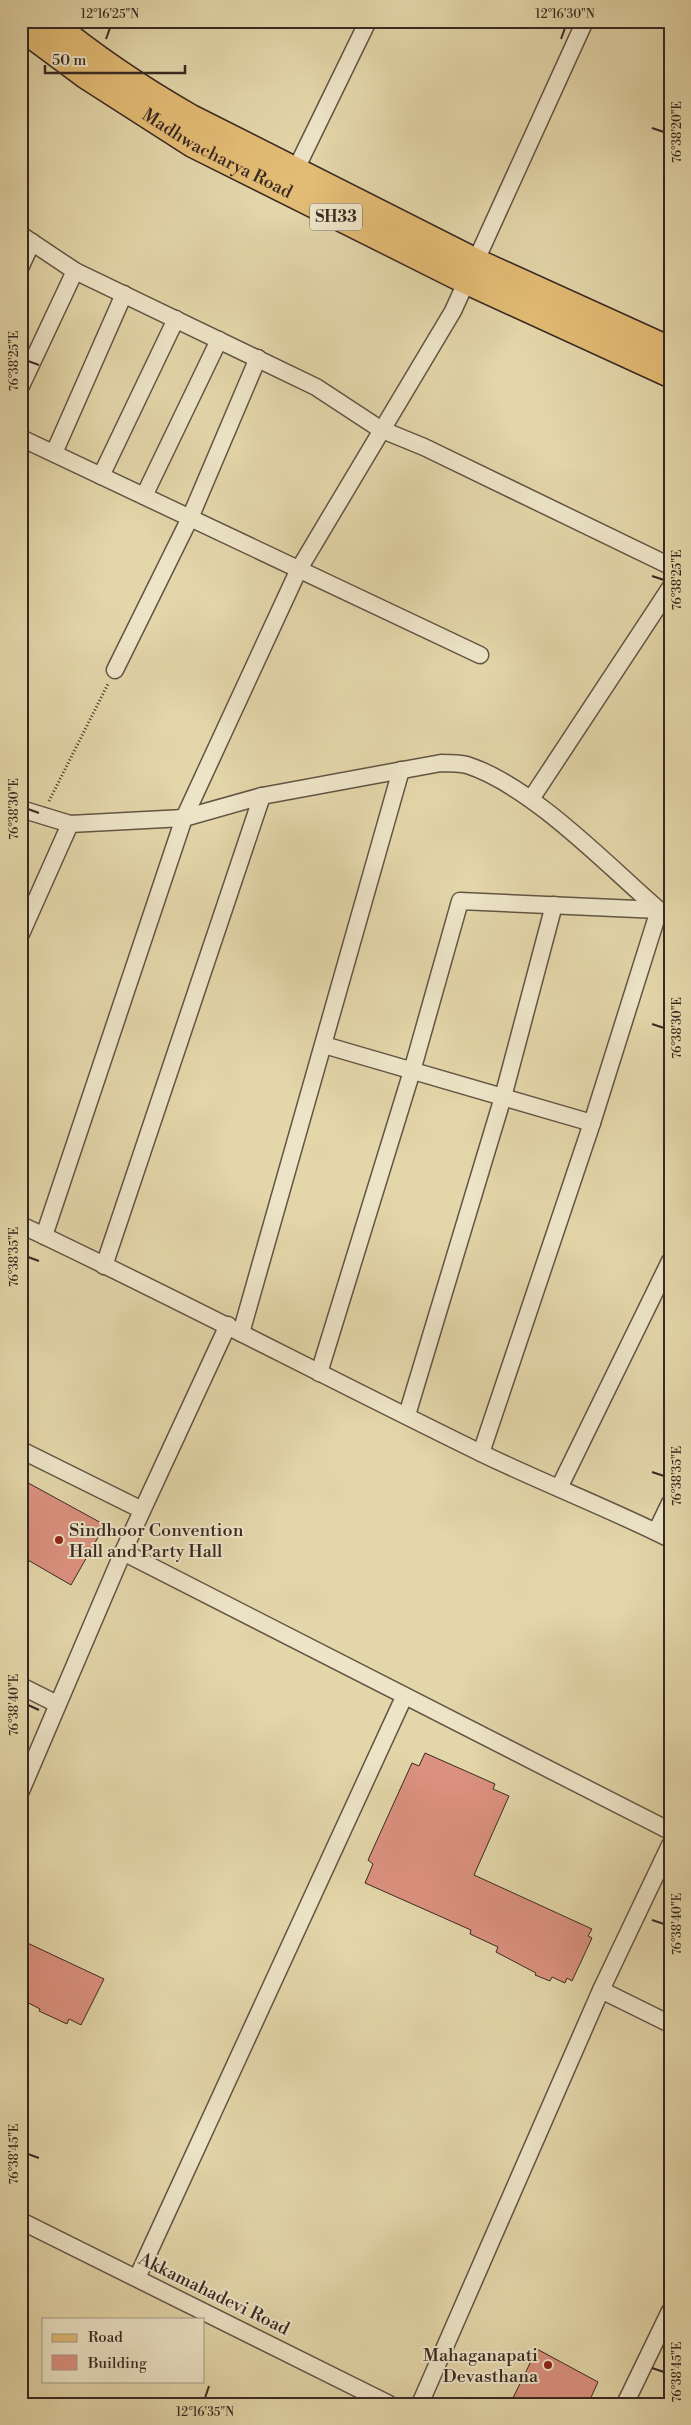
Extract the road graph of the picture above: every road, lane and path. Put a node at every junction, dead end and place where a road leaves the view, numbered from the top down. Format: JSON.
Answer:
{"nodes":[{"id":1,"x":49,"y":21,"type":"edge"},
{"id":2,"x":368,"y":21,"type":"edge"},
{"id":3,"x":585,"y":21,"type":"edge"},
{"id":4,"x":21,"y":27,"type":"edge"},
{"id":5,"x":295,"y":171,"type":"junction"},
{"id":6,"x":27,"y":239,"type":"edge"},
{"id":7,"x":21,"y":266,"type":"edge"},
{"id":8,"x":75,"y":271,"type":"junction"},
{"id":9,"x":472,"y":271,"type":"junction"},
{"id":10,"x":124,"y":294,"type":"junction"},
{"id":11,"x":176,"y":319,"type":"junction"},
{"id":12,"x":219,"y":340,"type":"junction"},
{"id":13,"x":670,"y":350,"type":"edge"},
{"id":14,"x":258,"y":358,"type":"junction"},
{"id":15,"x":670,"y":374,"type":"edge"},
{"id":16,"x":21,"y":386,"type":"edge"},
{"id":17,"x":380,"y":429,"type":"junction"},
{"id":18,"x":21,"y":438,"type":"edge"},
{"id":19,"x":54,"y":453,"type":"junction"},
{"id":20,"x":101,"y":476,"type":"junction"},
{"id":21,"x":144,"y":496,"type":"junction"},
{"id":22,"x":190,"y":518,"type":"junction"},
{"id":23,"x":670,"y":566,"type":"edge"},
{"id":24,"x":299,"y":570,"type":"junction"},
{"id":25,"x":670,"y":588,"type":"edge"},
{"id":26,"x":480,"y":655,"type":"dead end"},
{"id":27,"x":115,"y":670,"type":"joint"},
{"id":28,"x":401,"y":770,"type":"junction"},
{"id":29,"x":262,"y":796,"type":"junction"},
{"id":30,"x":531,"y":799,"type":"junction"},
{"id":31,"x":21,"y":808,"type":"edge"},
{"id":32,"x":42,"y":814,"type":"junction"},
{"id":33,"x":184,"y":818,"type":"junction"},
{"id":34,"x":70,"y":824,"type":"junction"},
{"id":35,"x":554,"y":905,"type":"junction"},
{"id":36,"x":664,"y":913,"type":"edge"},
{"id":37,"x":21,"y":934,"type":"edge"},
{"id":38,"x":324,"y":1046,"type":"junction"},
{"id":39,"x":412,"y":1071,"type":"junction"},
{"id":40,"x":503,"y":1097,"type":"junction"},
{"id":41,"x":592,"y":1123,"type":"junction"},
{"id":42,"x":21,"y":1225,"type":"edge"},
{"id":43,"x":44,"y":1236,"type":"junction"},
{"id":44,"x":670,"y":1262,"type":"edge"},
{"id":45,"x":104,"y":1266,"type":"junction"},
{"id":46,"x":235,"y":1329,"type":"junction"},
{"id":47,"x":319,"y":1373,"type":"junction"},
{"id":48,"x":406,"y":1415,"type":"junction"},
{"id":49,"x":21,"y":1450,"type":"edge"},
{"id":50,"x":481,"y":1453,"type":"junction"},
{"id":51,"x":559,"y":1488,"type":"junction"},
{"id":52,"x":670,"y":1503,"type":"edge"},
{"id":53,"x":142,"y":1510,"type":"junction"},
{"id":54,"x":663,"y":1535,"type":"edge"},
{"id":55,"x":123,"y":1552,"type":"junction"},
{"id":56,"x":21,"y":1686,"type":"edge"},
{"id":57,"x":404,"y":1697,"type":"junction"},
{"id":58,"x":57,"y":1704,"type":"junction"},
{"id":59,"x":21,"y":1791,"type":"edge"},
{"id":60,"x":670,"y":1831,"type":"edge"},
{"id":61,"x":670,"y":1845,"type":"edge"},
{"id":62,"x":601,"y":1990,"type":"junction"},
{"id":63,"x":670,"y":2024,"type":"edge"},
{"id":64,"x":21,"y":2221,"type":"edge"},
{"id":65,"x":137,"y":2278,"type":"junction"},
{"id":66,"x":670,"y":2311,"type":"edge"},
{"id":67,"x":389,"y":2404,"type":"edge"},
{"id":68,"x":420,"y":2404,"type":"edge"},
{"id":69,"x":625,"y":2404,"type":"edge"}],
"edges":[{"from":1,"to":5,"type":"main road","name":"Madhwacharya Road"},
{"from":2,"to":5,"type":"street"},
{"from":3,"to":9,"type":"street"},
{"from":4,"to":9,"type":"main road","name":"Madhwacharya Road","number":"SH33"},
{"from":5,"to":9,"type":"main road","name":"Madhwacharya Road"},
{"from":6,"to":7,"type":"street"},
{"from":6,"to":8,"type":"street"},
{"from":8,"to":10,"type":"street"},
{"from":8,"to":16,"type":"street"},
{"from":9,"to":13,"type":"main road","name":"Madhwacharya Road"},
{"from":9,"to":15,"type":"main road","name":"Madhwacharya Road","number":"SH33"},
{"from":9,"to":17,"type":"street"},
{"from":10,"to":11,"type":"street"},
{"from":10,"to":19,"type":"street"},
{"from":11,"to":12,"type":"street"},
{"from":11,"to":20,"type":"street"},
{"from":12,"to":14,"type":"street"},
{"from":12,"to":21,"type":"street"},
{"from":14,"to":17,"type":"street"},
{"from":14,"to":22,"type":"street"},
{"from":17,"to":23,"type":"street"},
{"from":17,"to":24,"type":"street"},
{"from":18,"to":19,"type":"street"},
{"from":19,"to":20,"type":"street"},
{"from":20,"to":21,"type":"street"},
{"from":21,"to":22,"type":"street"},
{"from":22,"to":24,"type":"street"},
{"from":22,"to":27,"type":"street"},
{"from":24,"to":26,"type":"street"},
{"from":24,"to":33,"type":"street"},
{"from":25,"to":30,"type":"street"},
{"from":27,"to":32,"type":"path"},
{"from":28,"to":29,"type":"street"},
{"from":28,"to":30,"type":"street"},
{"from":28,"to":38,"type":"street"},
{"from":29,"to":33,"type":"street"},
{"from":29,"to":45,"type":"street"},
{"from":30,"to":36,"type":"street"},
{"from":31,"to":32,"type":"street"},
{"from":32,"to":34,"type":"street"},
{"from":33,"to":34,"type":"street"},
{"from":33,"to":43,"type":"street"},
{"from":34,"to":37,"type":"street"},
{"from":35,"to":36,"type":"street"},
{"from":35,"to":39,"type":"street"},
{"from":35,"to":40,"type":"street"},
{"from":36,"to":41,"type":"street"},
{"from":38,"to":39,"type":"street"},
{"from":38,"to":46,"type":"street"},
{"from":39,"to":40,"type":"street"},
{"from":39,"to":47,"type":"street"},
{"from":40,"to":41,"type":"street"},
{"from":40,"to":48,"type":"street"},
{"from":41,"to":50,"type":"street"},
{"from":42,"to":43,"type":"street"},
{"from":43,"to":45,"type":"street"},
{"from":44,"to":51,"type":"street"},
{"from":45,"to":46,"type":"street"},
{"from":46,"to":47,"type":"street"},
{"from":46,"to":53,"type":"street"},
{"from":47,"to":48,"type":"street"},
{"from":48,"to":50,"type":"street"},
{"from":49,"to":53,"type":"street"},
{"from":50,"to":51,"type":"street"},
{"from":51,"to":54,"type":"street"},
{"from":52,"to":54,"type":"street"},
{"from":53,"to":55,"type":"street"},
{"from":55,"to":57,"type":"street"},
{"from":55,"to":58,"type":"street"},
{"from":56,"to":58,"type":"street"},
{"from":57,"to":60,"type":"street"},
{"from":57,"to":65,"type":"street"},
{"from":58,"to":59,"type":"street"},
{"from":61,"to":62,"type":"street"},
{"from":62,"to":63,"type":"street"},
{"from":62,"to":68,"type":"street"},
{"from":64,"to":65,"type":"street","name":"Akkamahadevi Road"},
{"from":65,"to":67,"type":"street","name":"Akkamahadevi Road"},
{"from":66,"to":69,"type":"street"}]}
